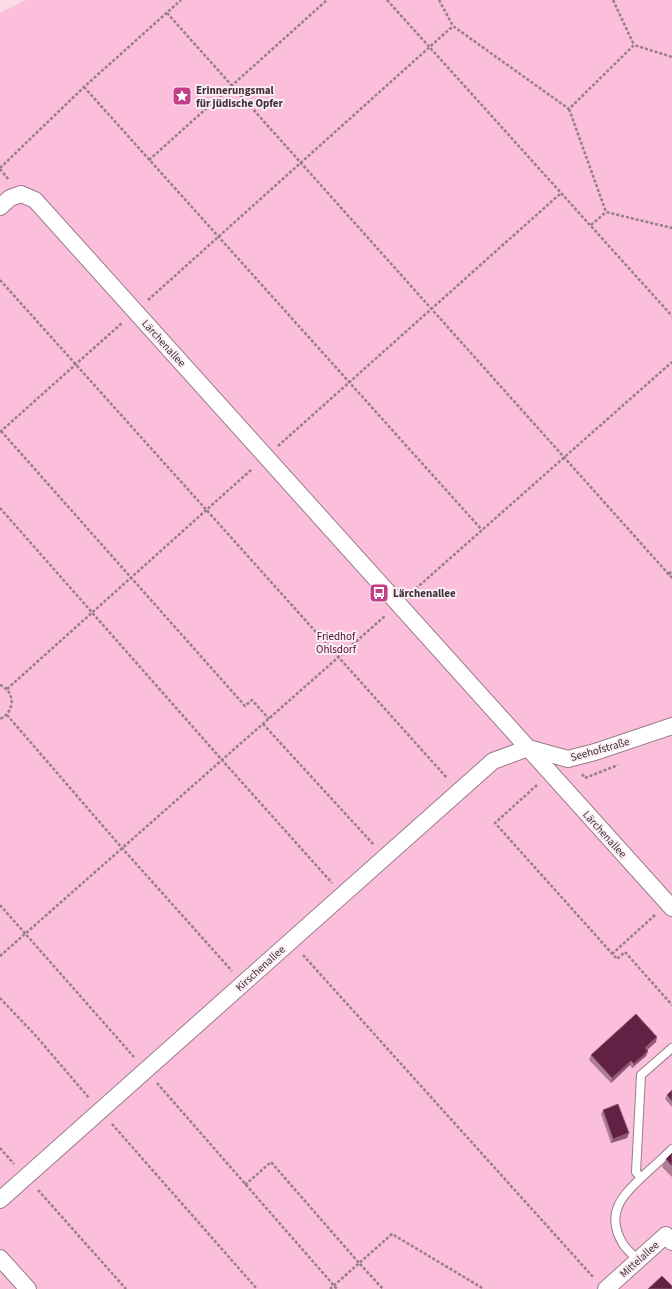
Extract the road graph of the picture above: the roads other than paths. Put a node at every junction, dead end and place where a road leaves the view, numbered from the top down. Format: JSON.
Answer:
{"nodes":[{"id":1,"x":0,"y":207,"type":"edge"},
{"id":2,"x":672,"y":726,"type":"edge"},
{"id":3,"x":528,"y":748,"type":"junction"},
{"id":4,"x":670,"y":906,"type":"edge"},
{"id":5,"x":672,"y":1048,"type":"edge"},
{"id":6,"x":672,"y":1149,"type":"edge"},
{"id":7,"x":641,"y":1178,"type":"junction"},
{"id":8,"x":0,"y":1200,"type":"edge"},
{"id":9,"x":672,"y":1242,"type":"edge"},
{"id":10,"x":0,"y":1258,"type":"edge"},
{"id":11,"x":638,"y":1260,"type":"junction"},
{"id":12,"x":602,"y":1286,"type":"edge"},
{"id":13,"x":28,"y":1289,"type":"edge"}],
"edges":[{"from":1,"to":3,"type":"street","name":"Lärchenallee"},
{"from":2,"to":3,"type":"street","name":"Seehofstraße"},
{"from":3,"to":4,"type":"street","name":"Lärchenallee"},
{"from":3,"to":8,"type":"street","name":"Kirschenallee"},
{"from":5,"to":7,"type":"lane"},
{"from":6,"to":7,"type":"lane"},
{"from":7,"to":11,"type":"lane"},
{"from":9,"to":11,"type":"street","name":"Mittelallee"},
{"from":10,"to":13,"type":"street"},
{"from":11,"to":12,"type":"street","name":"Mittelallee"}]}
